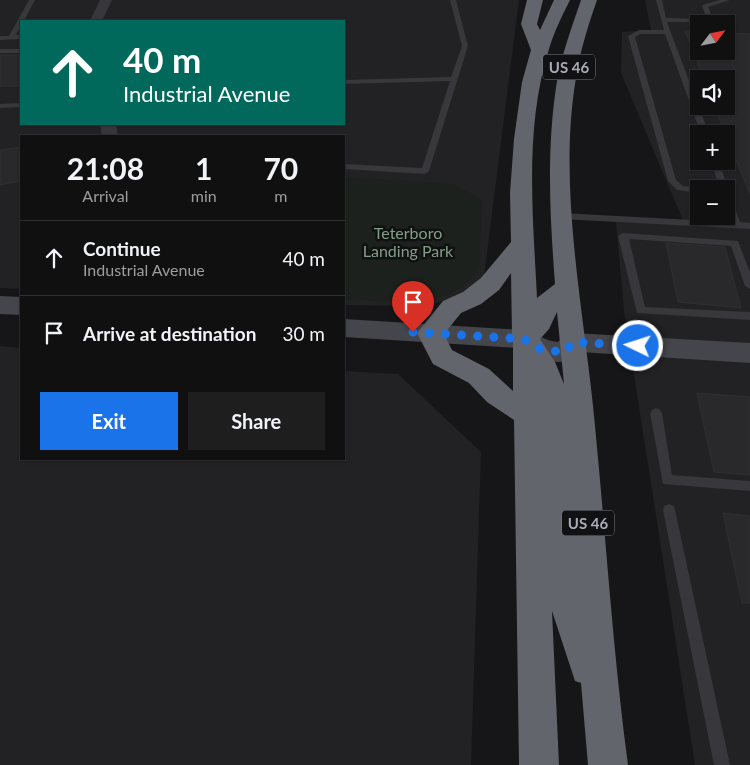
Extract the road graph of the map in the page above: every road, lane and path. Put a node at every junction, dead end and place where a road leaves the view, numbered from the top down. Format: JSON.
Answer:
{"nodes":[{"id":1,"x":32,"y":0,"type":"edge"},
{"id":2,"x":106,"y":0,"type":"edge"},
{"id":3,"x":454,"y":0,"type":"edge"},
{"id":4,"x":535,"y":0,"type":"edge"},
{"id":5,"x":562,"y":0,"type":"edge"},
{"id":6,"x":602,"y":0,"type":"edge"},
{"id":7,"x":659,"y":0,"type":"edge"},
{"id":8,"x":728,"y":0,"type":"edge"},
{"id":9,"x":586,"y":7,"type":"edge"},
{"id":10,"x":21,"y":20,"type":"edge"},
{"id":11,"x":96,"y":20,"type":"edge"},
{"id":12,"x":663,"y":20,"type":"junction"},
{"id":13,"x":20,"y":23,"type":"edge"},
{"id":14,"x":668,"y":32,"type":"junction"},
{"id":15,"x":0,"y":38,"type":"edge"},
{"id":16,"x":12,"y":38,"type":"junction"},
{"id":17,"x":20,"y":38,"type":"edge"},
{"id":18,"x":0,"y":51,"type":"edge"},
{"id":19,"x":20,"y":51,"type":"edge"},
{"id":20,"x":540,"y":51,"type":"junction"},
{"id":21,"x":454,"y":80,"type":"junction"},
{"id":22,"x":345,"y":82,"type":"edge"},
{"id":23,"x":0,"y":106,"type":"edge"},
{"id":24,"x":20,"y":106,"type":"edge"},
{"id":25,"x":702,"y":125,"type":"edge"},
{"id":26,"x":345,"y":168,"type":"edge"},
{"id":27,"x":690,"y":189,"type":"edge"},
{"id":28,"x":562,"y":216,"type":"junction"},
{"id":29,"x":735,"y":222,"type":"edge"},
{"id":30,"x":736,"y":225,"type":"junction"},
{"id":31,"x":750,"y":226,"type":"edge"},
{"id":32,"x":521,"y":244,"type":"junction"},
{"id":33,"x":750,"y":286,"type":"edge"},
{"id":34,"x":567,"y":288,"type":"junction"},
{"id":35,"x":0,"y":305,"type":"edge"},
{"id":36,"x":20,"y":306,"type":"edge"},
{"id":37,"x":750,"y":316,"type":"edge"},
{"id":38,"x":345,"y":328,"type":"edge"},
{"id":39,"x":430,"y":332,"type":"junction"},
{"id":40,"x":524,"y":339,"type":"junction"},
{"id":41,"x":573,"y":342,"type":"junction"},
{"id":42,"x":750,"y":353,"type":"edge"},
{"id":43,"x":656,"y":413,"type":"dead end"},
{"id":44,"x":527,"y":414,"type":"junction"},
{"id":45,"x":750,"y":486,"type":"edge"},
{"id":46,"x":669,"y":510,"type":"dead end"},
{"id":47,"x":601,"y":705,"type":"junction"},
{"id":48,"x":539,"y":765,"type":"edge"},
{"id":49,"x":608,"y":765,"type":"edge"},
{"id":50,"x":722,"y":765,"type":"edge"}],
"edges":[{"from":1,"to":10,"type":"lane"},
{"from":2,"to":11,"type":"street"},
{"from":3,"to":21,"type":"lane"},
{"from":4,"to":20,"type":"highway"},
{"from":5,"to":20,"type":"highway","number":"US 46"},
{"from":6,"to":9,"type":"highway"},
{"from":7,"to":12,"type":"lane"},
{"from":8,"to":12,"type":"lane"},
{"from":9,"to":28,"type":"highway","number":"US 46"},
{"from":12,"to":14,"type":"lane"},
{"from":13,"to":16,"type":"lane"},
{"from":14,"to":25,"type":"lane"},
{"from":14,"to":27,"type":"lane"},
{"from":15,"to":16,"type":"lane"},
{"from":16,"to":17,"type":"lane"},
{"from":18,"to":19,"type":"lane"},
{"from":20,"to":32,"type":"highway","number":"US 46"},
{"from":21,"to":22,"type":"lane"},
{"from":21,"to":26,"type":"lane"},
{"from":23,"to":24,"type":"lane"},
{"from":28,"to":30,"type":"lane"},
{"from":28,"to":34,"type":"highway","number":"US 46"},
{"from":29,"to":30,"type":"lane"},
{"from":30,"to":31,"type":"lane"},
{"from":32,"to":39,"type":"highway"},
{"from":32,"to":40,"type":"highway","number":"US 46"},
{"from":33,"to":37,"type":"lane"},
{"from":34,"to":40,"type":"highway"},
{"from":34,"to":41,"type":"highway","number":"US 46"},
{"from":35,"to":36,"type":"street"},
{"from":38,"to":39,"type":"street"},
{"from":39,"to":40,"type":"street"},
{"from":39,"to":44,"type":"highway"},
{"from":40,"to":41,"type":"street"},
{"from":40,"to":44,"type":"highway","number":"US 46"},
{"from":40,"to":47,"type":"highway"},
{"from":41,"to":42,"type":"street"},
{"from":41,"to":47,"type":"highway","number":"US 46"},
{"from":43,"to":45,"type":"lane"},
{"from":44,"to":48,"type":"highway","number":"US 46"},
{"from":46,"to":50,"type":"lane"},
{"from":47,"to":49,"type":"highway","number":"US 46"}]}
